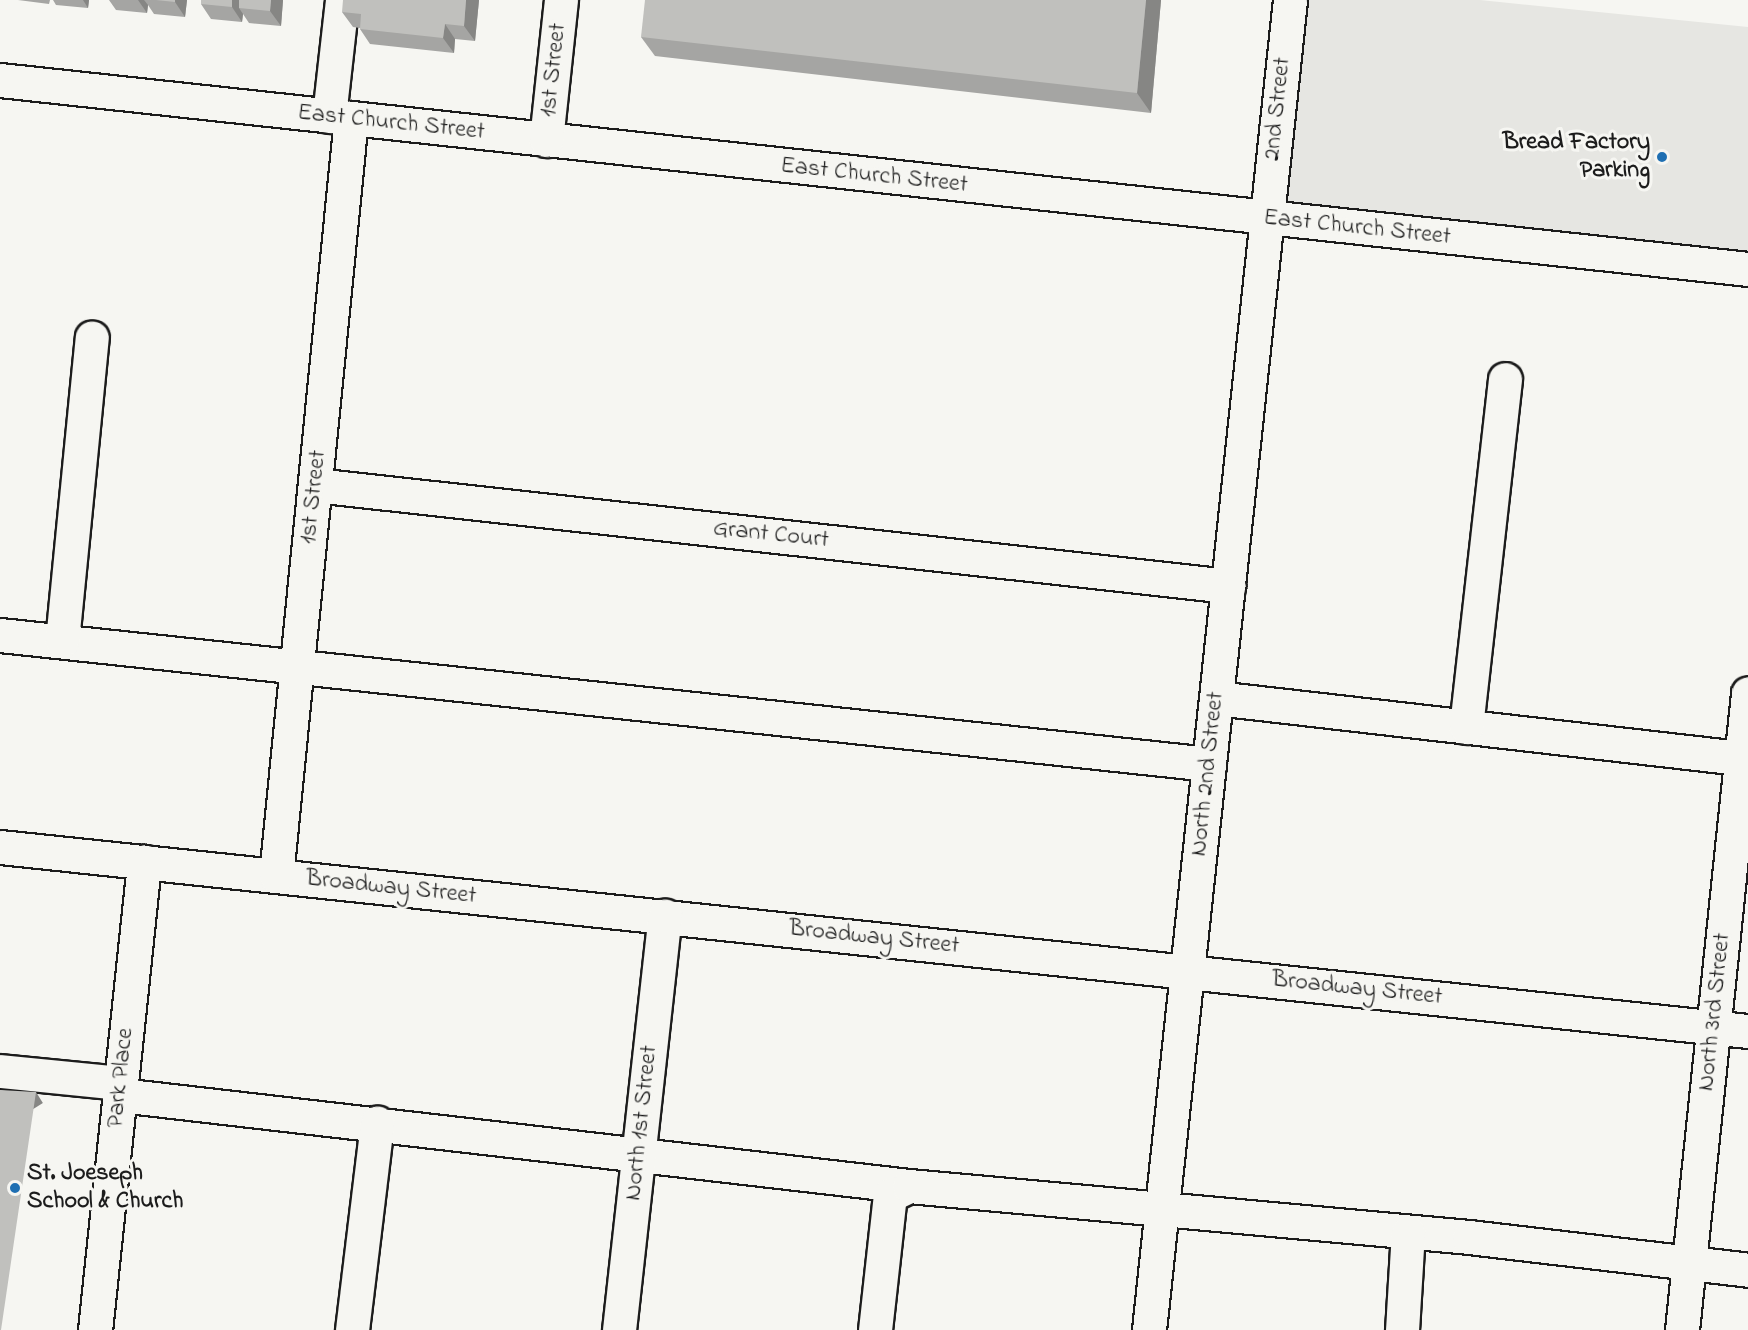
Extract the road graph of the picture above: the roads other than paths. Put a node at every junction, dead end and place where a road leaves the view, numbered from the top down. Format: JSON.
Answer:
{"nodes":[{"id":1,"x":342,"y":0,"type":"edge"},
{"id":2,"x":561,"y":0,"type":"edge"},
{"id":3,"x":1290,"y":0,"type":"edge"},
{"id":4,"x":0,"y":80,"type":"edge"},
{"id":5,"x":340,"y":117,"type":"junction"},
{"id":6,"x":546,"y":140,"type":"junction"},
{"id":7,"x":1267,"y":219,"type":"junction"},
{"id":8,"x":1748,"y":269,"type":"edge"},
{"id":9,"x":92,"y":337,"type":"dead end"},
{"id":10,"x":1505,"y":379,"type":"dead end"},
{"id":11,"x":315,"y":485,"type":"junction"},
{"id":12,"x":1228,"y":586,"type":"junction"},
{"id":13,"x":0,"y":635,"type":"edge"},
{"id":14,"x":62,"y":642,"type":"junction"},
{"id":15,"x":297,"y":666,"type":"junction"},
{"id":16,"x":1748,"y":693,"type":"edge"},
{"id":17,"x":1216,"y":698,"type":"junction"},
{"id":18,"x":1466,"y":727,"type":"junction"},
{"id":19,"x":1745,"y":759,"type":"edge"},
{"id":20,"x":1209,"y":764,"type":"junction"},
{"id":21,"x":0,"y":847,"type":"edge"},
{"id":22,"x":144,"y":862,"type":"junction"},
{"id":23,"x":276,"y":876,"type":"junction"},
{"id":24,"x":665,"y":916,"type":"junction"},
{"id":25,"x":1187,"y":972,"type":"junction"},
{"id":26,"x":1714,"y":1027,"type":"junction"},
{"id":27,"x":1748,"y":1030,"type":"edge"},
{"id":28,"x":0,"y":1071,"type":"edge"},
{"id":29,"x":120,"y":1089,"type":"junction"},
{"id":30,"x":377,"y":1124,"type":"junction"},
{"id":31,"x":639,"y":1152,"type":"junction"},
{"id":32,"x":909,"y":1186,"type":"junction"},
{"id":33,"x":1162,"y":1208,"type":"junction"},
{"id":34,"x":1408,"y":1232,"type":"junction"},
{"id":35,"x":1689,"y":1263,"type":"junction"},
{"id":36,"x":1748,"y":1270,"type":"edge"},
{"id":37,"x":94,"y":1330,"type":"edge"},
{"id":38,"x":352,"y":1330,"type":"edge"},
{"id":39,"x":619,"y":1330,"type":"edge"},
{"id":40,"x":875,"y":1330,"type":"edge"},
{"id":41,"x":1149,"y":1330,"type":"edge"},
{"id":42,"x":1402,"y":1330,"type":"edge"},
{"id":43,"x":1682,"y":1330,"type":"edge"}],
"edges":[{"from":1,"to":5,"type":"street","name":"1st Street"},
{"from":2,"to":6,"type":"street","name":"1st Street"},
{"from":3,"to":7,"type":"street","name":"2nd Street"},
{"from":4,"to":5,"type":"street","name":"East Church Street"},
{"from":5,"to":6,"type":"street","name":"East Church Street"},
{"from":5,"to":11,"type":"street","name":"1st Street"},
{"from":6,"to":7,"type":"street","name":"East Church Street"},
{"from":7,"to":8,"type":"street","name":"East Church Street"},
{"from":7,"to":12,"type":"street","name":"North 2nd Street"},
{"from":9,"to":14,"type":"street"},
{"from":10,"to":18,"type":"street"},
{"from":11,"to":12,"type":"street","name":"Grant Court"},
{"from":11,"to":15,"type":"street","name":"1st Street"},
{"from":12,"to":17,"type":"street","name":"North 2nd Street"},
{"from":13,"to":14,"type":"street"},
{"from":14,"to":15,"type":"street"},
{"from":15,"to":20,"type":"street"},
{"from":15,"to":23,"type":"street","name":"1st Street"},
{"from":16,"to":19,"type":"street","name":"North 3rd Street"},
{"from":17,"to":18,"type":"street"},
{"from":17,"to":20,"type":"street","name":"North 2nd Street"},
{"from":18,"to":19,"type":"street"},
{"from":19,"to":26,"type":"street","name":"North 3rd Street"},
{"from":20,"to":25,"type":"street","name":"North 2nd Street"},
{"from":21,"to":22,"type":"street","name":"Broadway Street"},
{"from":22,"to":23,"type":"street","name":"Broadway Street"},
{"from":22,"to":29,"type":"street","name":"Park Place"},
{"from":23,"to":24,"type":"street","name":"Broadway Street"},
{"from":24,"to":25,"type":"street","name":"Broadway Street"},
{"from":24,"to":31,"type":"street","name":"North 1st Street"},
{"from":25,"to":26,"type":"street","name":"Broadway Street"},
{"from":25,"to":33,"type":"street","name":"North 2nd Street"},
{"from":26,"to":27,"type":"street","name":"Broadway Street"},
{"from":26,"to":35,"type":"street","name":"North 3rd Street"},
{"from":28,"to":29,"type":"street"},
{"from":29,"to":30,"type":"street"},
{"from":29,"to":37,"type":"street","name":"Park Place"},
{"from":30,"to":31,"type":"street"},
{"from":30,"to":38,"type":"street"},
{"from":31,"to":32,"type":"street"},
{"from":31,"to":39,"type":"street","name":"North 1st Street"},
{"from":32,"to":33,"type":"street"},
{"from":32,"to":40,"type":"street"},
{"from":33,"to":34,"type":"street"},
{"from":33,"to":41,"type":"street","name":"North 2nd Street"},
{"from":34,"to":35,"type":"street"},
{"from":34,"to":42,"type":"street"},
{"from":35,"to":36,"type":"street"},
{"from":35,"to":43,"type":"street","name":"North 3rd Street"}]}
